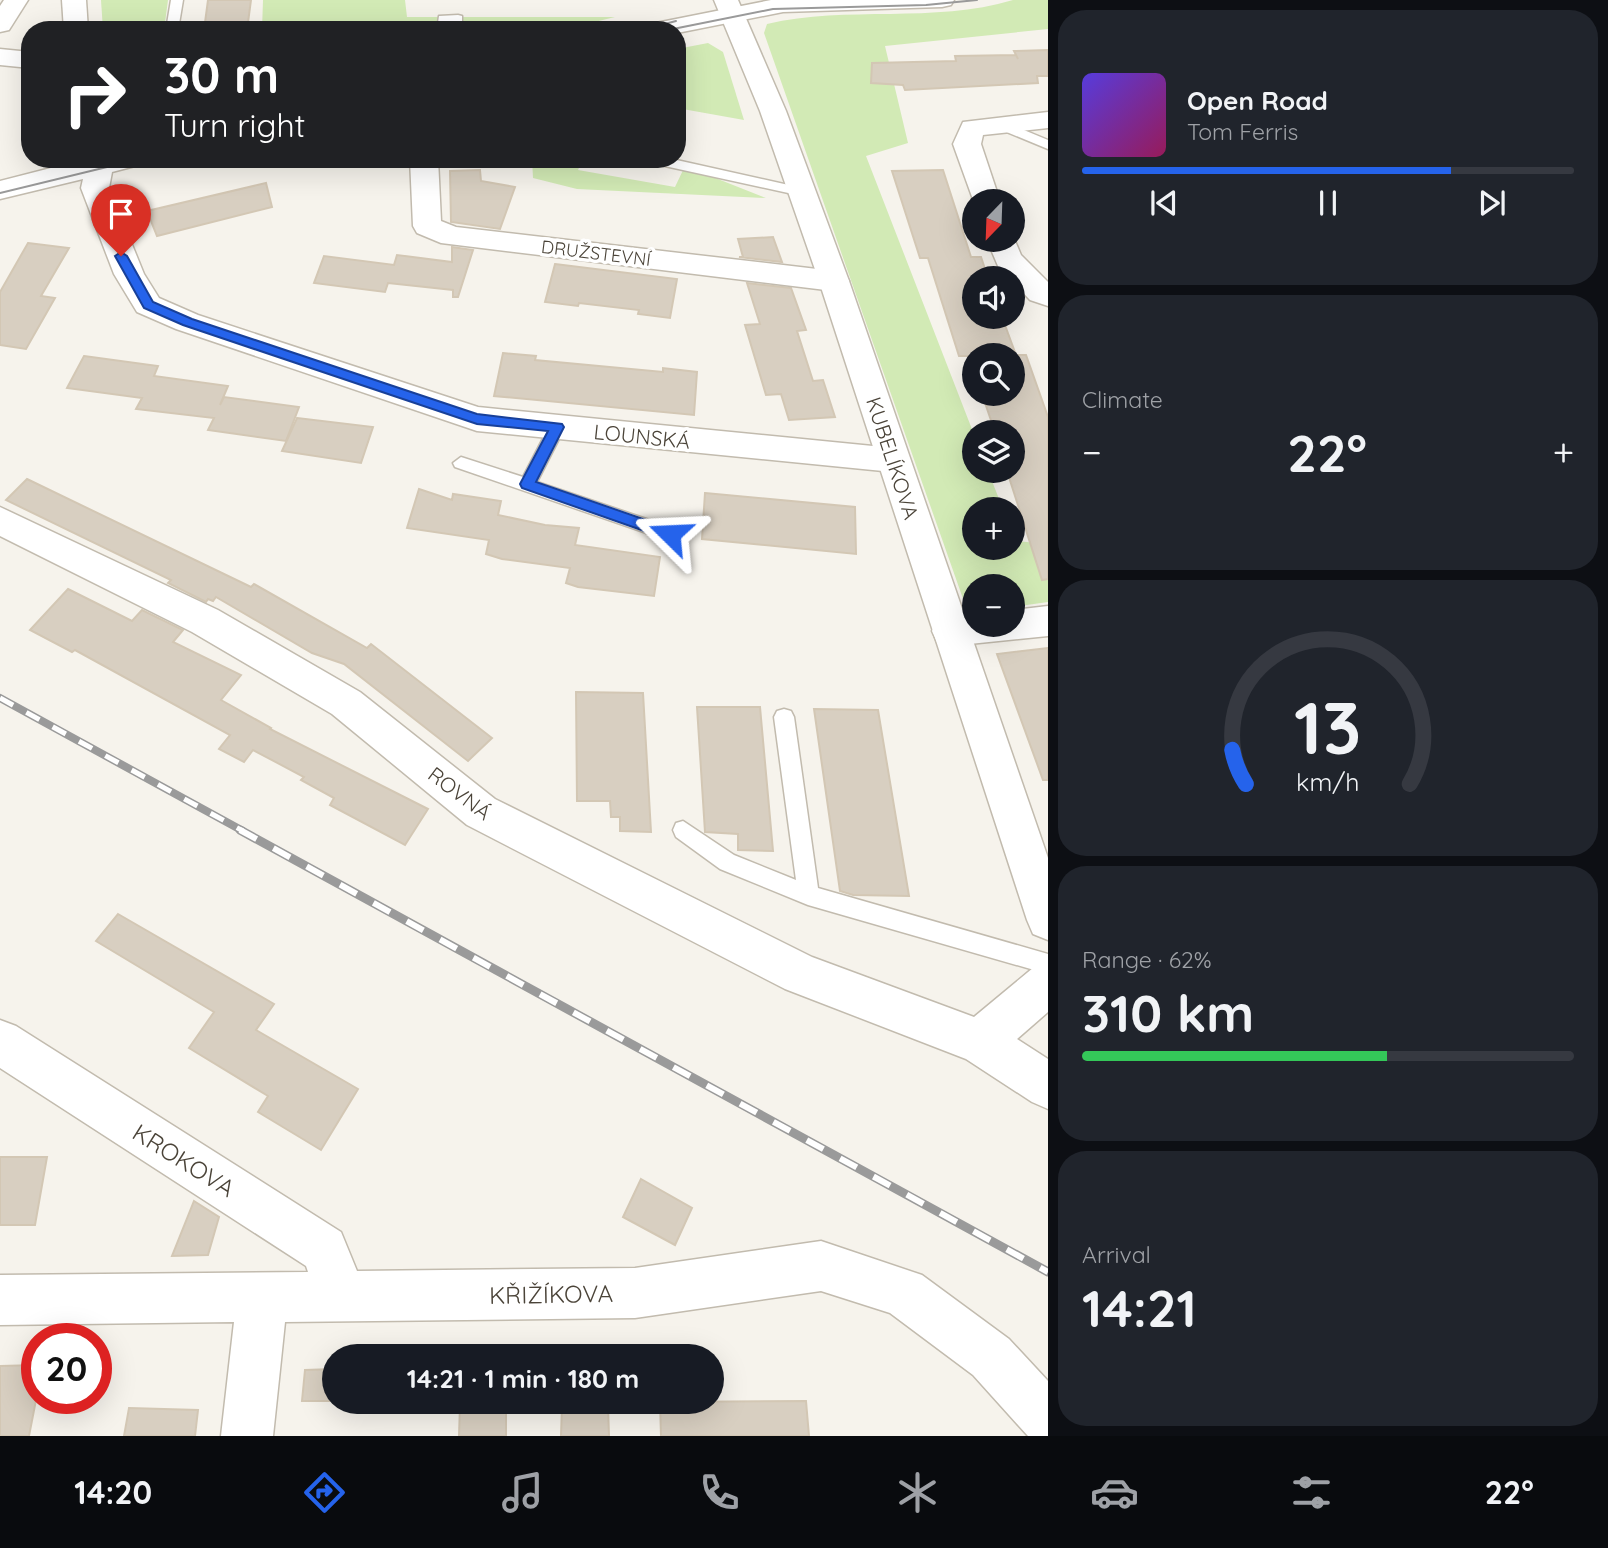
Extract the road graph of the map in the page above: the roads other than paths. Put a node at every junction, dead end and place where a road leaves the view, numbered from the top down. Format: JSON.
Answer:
{"nodes":[{"id":1,"x":16,"y":0,"type":"edge"},
{"id":2,"x":74,"y":0,"type":"edge"},
{"id":3,"x":177,"y":0,"type":"edge"},
{"id":4,"x":942,"y":0,"type":"edge"},
{"id":5,"x":729,"y":7,"type":"edge"},
{"id":6,"x":458,"y":19,"type":"dead end"},
{"id":7,"x":75,"y":21,"type":"edge"},
{"id":8,"x":174,"y":21,"type":"edge"},
{"id":9,"x":443,"y":21,"type":"edge"},
{"id":10,"x":685,"y":21,"type":"edge"},
{"id":11,"x":0,"y":24,"type":"edge"},
{"id":12,"x":686,"y":31,"type":"edge"},
{"id":13,"x":0,"y":57,"type":"edge"},
{"id":14,"x":21,"y":59,"type":"edge"},
{"id":15,"x":1048,"y":120,"type":"edge"},
{"id":16,"x":1002,"y":125,"type":"junction"},
{"id":17,"x":1048,"y":145,"type":"edge"},
{"id":18,"x":686,"y":167,"type":"edge"},
{"id":19,"x":86,"y":168,"type":"edge"},
{"id":20,"x":107,"y":168,"type":"edge"},
{"id":21,"x":424,"y":168,"type":"edge"},
{"id":22,"x":982,"y":189,"type":"edge"},
{"id":23,"x":0,"y":190,"type":"edge"},
{"id":24,"x":802,"y":192,"type":"junction"},
{"id":25,"x":1004,"y":252,"type":"edge"},
{"id":26,"x":834,"y":281,"type":"junction"},
{"id":27,"x":1048,"y":306,"type":"edge"},
{"id":28,"x":557,"y":427,"type":"junction"},
{"id":29,"x":893,"y":460,"type":"junction"},
{"id":30,"x":461,"y":463,"type":"dead end"},
{"id":31,"x":527,"y":484,"type":"junction"},
{"id":32,"x":0,"y":520,"type":"edge"},
{"id":33,"x":670,"y":534,"type":"dead end"},
{"id":34,"x":1048,"y":621,"type":"edge"},
{"id":35,"x":950,"y":631,"type":"junction"},
{"id":36,"x":784,"y":717,"type":"dead end"},
{"id":37,"x":683,"y":830,"type":"dead end"},
{"id":38,"x":808,"y":895,"type":"junction"},
{"id":39,"x":1048,"y":920,"type":"edge"},
{"id":40,"x":1048,"y":964,"type":"edge"},
{"id":41,"x":1048,"y":983,"type":"edge"},
{"id":42,"x":0,"y":1042,"type":"edge"},
{"id":43,"x":980,"y":1042,"type":"junction"},
{"id":44,"x":1048,"y":1087,"type":"edge"},
{"id":45,"x":343,"y":1297,"type":"junction"},
{"id":46,"x":262,"y":1299,"type":"junction"},
{"id":47,"x":0,"y":1300,"type":"edge"},
{"id":48,"x":1048,"y":1419,"type":"edge"},
{"id":49,"x":247,"y":1436,"type":"edge"}],
"edges":[{"from":1,"to":11,"type":"street"},
{"from":2,"to":7,"type":"street"},
{"from":3,"to":8,"type":"lane"},
{"from":4,"to":5,"type":"street"},
{"from":5,"to":10,"type":"street"},
{"from":5,"to":12,"type":"street"},
{"from":5,"to":24,"type":"street","name":"KUBELÍKOVA"},
{"from":6,"to":9,"type":"lane"},
{"from":13,"to":14,"type":"street"},
{"from":15,"to":16,"type":"street"},
{"from":16,"to":17,"type":"lane"},
{"from":16,"to":22,"type":"street"},
{"from":18,"to":24,"type":"lane"},
{"from":19,"to":23,"type":"street"},
{"from":20,"to":28,"type":"street","name":"LOUNSKÁ"},
{"from":21,"to":26,"type":"street","name":"DRUŽSTEVNÍ"},
{"from":24,"to":26,"type":"street","name":"KUBELÍKOVA"},
{"from":25,"to":27,"type":"street"},
{"from":26,"to":29,"type":"street","name":"KUBELÍKOVA"},
{"from":28,"to":29,"type":"street","name":"LOUNSKÁ"},
{"from":28,"to":31,"type":"lane"},
{"from":29,"to":35,"type":"street","name":"KUBELÍKOVA"},
{"from":30,"to":31,"type":"lane"},
{"from":31,"to":33,"type":"lane"},
{"from":32,"to":43,"type":"street","name":"ROVNÁ"},
{"from":34,"to":35,"type":"street"},
{"from":35,"to":39,"type":"street","name":"KUBELÍKOVA"},
{"from":36,"to":38,"type":"lane"},
{"from":37,"to":38,"type":"lane"},
{"from":38,"to":40,"type":"lane"},
{"from":41,"to":43,"type":"street"},
{"from":42,"to":45,"type":"street","name":"KROKOVA"},
{"from":43,"to":44,"type":"street","name":"ROVNÁ"},
{"from":45,"to":46,"type":"street","name":"KŘIŽÍKOVA"},
{"from":45,"to":48,"type":"street","name":"KŘIŽÍKOVA"},
{"from":46,"to":47,"type":"street","name":"KŘIŽÍKOVA"},
{"from":46,"to":49,"type":"street"}]}
